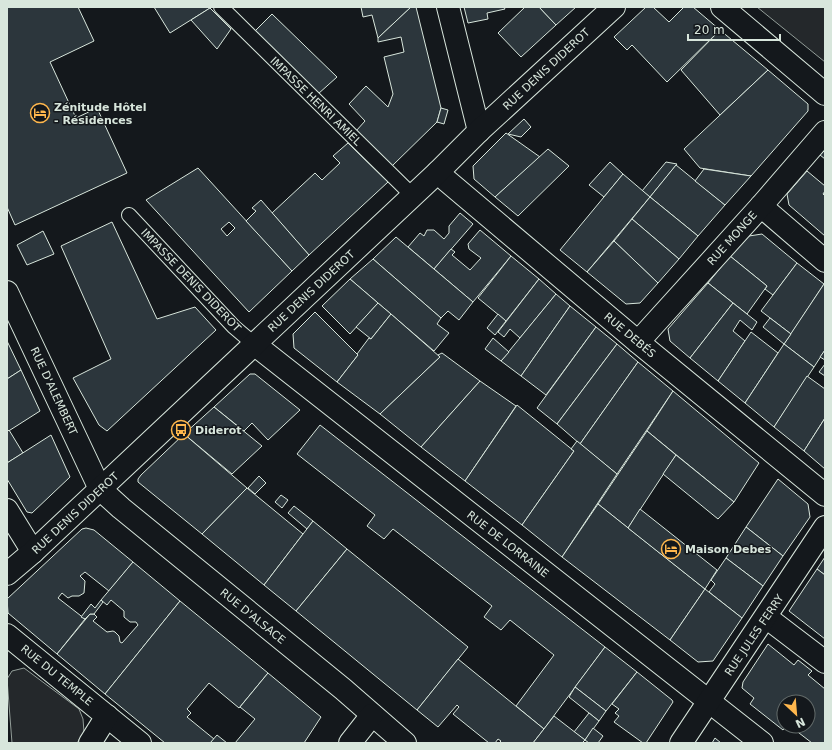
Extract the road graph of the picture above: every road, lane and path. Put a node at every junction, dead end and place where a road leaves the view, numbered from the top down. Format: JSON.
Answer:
{"nodes":[{"id":1,"x":221,"y":7,"type":"edge"},
{"id":2,"x":448,"y":7,"type":"edge"},
{"id":3,"x":614,"y":7,"type":"edge"},
{"id":4,"x":722,"y":7,"type":"edge"},
{"id":5,"x":825,"y":94,"type":"edge"},
{"id":6,"x":479,"y":131,"type":"junction"},
{"id":7,"x":825,"y":132,"type":"edge"},
{"id":8,"x":438,"y":172,"type":"junction"},
{"id":9,"x":412,"y":195,"type":"junction"},
{"id":10,"x":761,"y":206,"type":"junction"},
{"id":11,"x":129,"y":215,"type":"dead end"},
{"id":12,"x":825,"y":261,"type":"edge"},
{"id":13,"x":7,"y":292,"type":"edge"},
{"id":14,"x":638,"y":342,"type":"junction"},
{"id":15,"x":254,"y":344,"type":"junction"},
{"id":16,"x":100,"y":489,"type":"junction"},
{"id":17,"x":825,"y":495,"type":"edge"},
{"id":18,"x":7,"y":510,"type":"edge"},
{"id":19,"x":825,"y":527,"type":"edge"},
{"id":20,"x":33,"y":552,"type":"junction"},
{"id":21,"x":7,"y":574,"type":"edge"},
{"id":22,"x":766,"y":617,"type":"junction"},
{"id":23,"x":7,"y":635,"type":"edge"},
{"id":24,"x":825,"y":662,"type":"edge"},
{"id":25,"x":709,"y":702,"type":"junction"},
{"id":26,"x":372,"y":715,"type":"junction"},
{"id":27,"x":107,"y":716,"type":"junction"},
{"id":28,"x":90,"y":743,"type":"edge"},
{"id":29,"x":140,"y":743,"type":"edge"},
{"id":30,"x":350,"y":743,"type":"edge"},
{"id":31,"x":405,"y":743,"type":"edge"},
{"id":32,"x":681,"y":743,"type":"edge"},
{"id":33,"x":762,"y":743,"type":"edge"}],
"edges":[{"from":1,"to":9,"type":"lane","name":"IMPASSE HENRI AMIEL"},
{"from":2,"to":6,"type":"street"},
{"from":3,"to":6,"type":"street","name":"RUE DENIS DIDEROT"},
{"from":4,"to":5,"type":"street"},
{"from":6,"to":8,"type":"street","name":"RUE DENIS DIDEROT"},
{"from":7,"to":10,"type":"street","name":"RUE MONGE"},
{"from":8,"to":9,"type":"street","name":"RUE DENIS DIDEROT"},
{"from":8,"to":14,"type":"street","name":"RUE DEBÉS"},
{"from":9,"to":15,"type":"street","name":"RUE DENIS DIDEROT"},
{"from":10,"to":12,"type":"street"},
{"from":10,"to":14,"type":"street","name":"RUE MONGE"},
{"from":11,"to":15,"type":"lane","name":"IMPASSE DENIS DIDEROT"},
{"from":13,"to":16,"type":"street","name":"RUE D'ALEMBERT"},
{"from":14,"to":17,"type":"street","name":"RUE DEBÉS"},
{"from":15,"to":16,"type":"street","name":"RUE DENIS DIDEROT"},
{"from":15,"to":25,"type":"street","name":"RUE DE LORRAINE"},
{"from":16,"to":20,"type":"street","name":"RUE DENIS DIDEROT"},
{"from":16,"to":26,"type":"street","name":"RUE D'ALSACE"},
{"from":18,"to":20,"type":"street"},
{"from":19,"to":22,"type":"street","name":"RUE JULES FERRY"},
{"from":20,"to":21,"type":"street","name":"RUE DENIS DIDEROT"},
{"from":22,"to":24,"type":"street"},
{"from":22,"to":25,"type":"street","name":"RUE JULES FERRY"},
{"from":23,"to":27,"type":"street","name":"RUE DU TEMPLE"},
{"from":25,"to":32,"type":"street","name":"RUE JULES FERRY"},
{"from":25,"to":33,"type":"street","name":"RUE DE LORRAINE"},
{"from":26,"to":30,"type":"street"},
{"from":26,"to":31,"type":"street","name":"RUE D'ALSACE"},
{"from":27,"to":28,"type":"street"},
{"from":27,"to":29,"type":"street","name":"RUE DU TEMPLE"}]}
